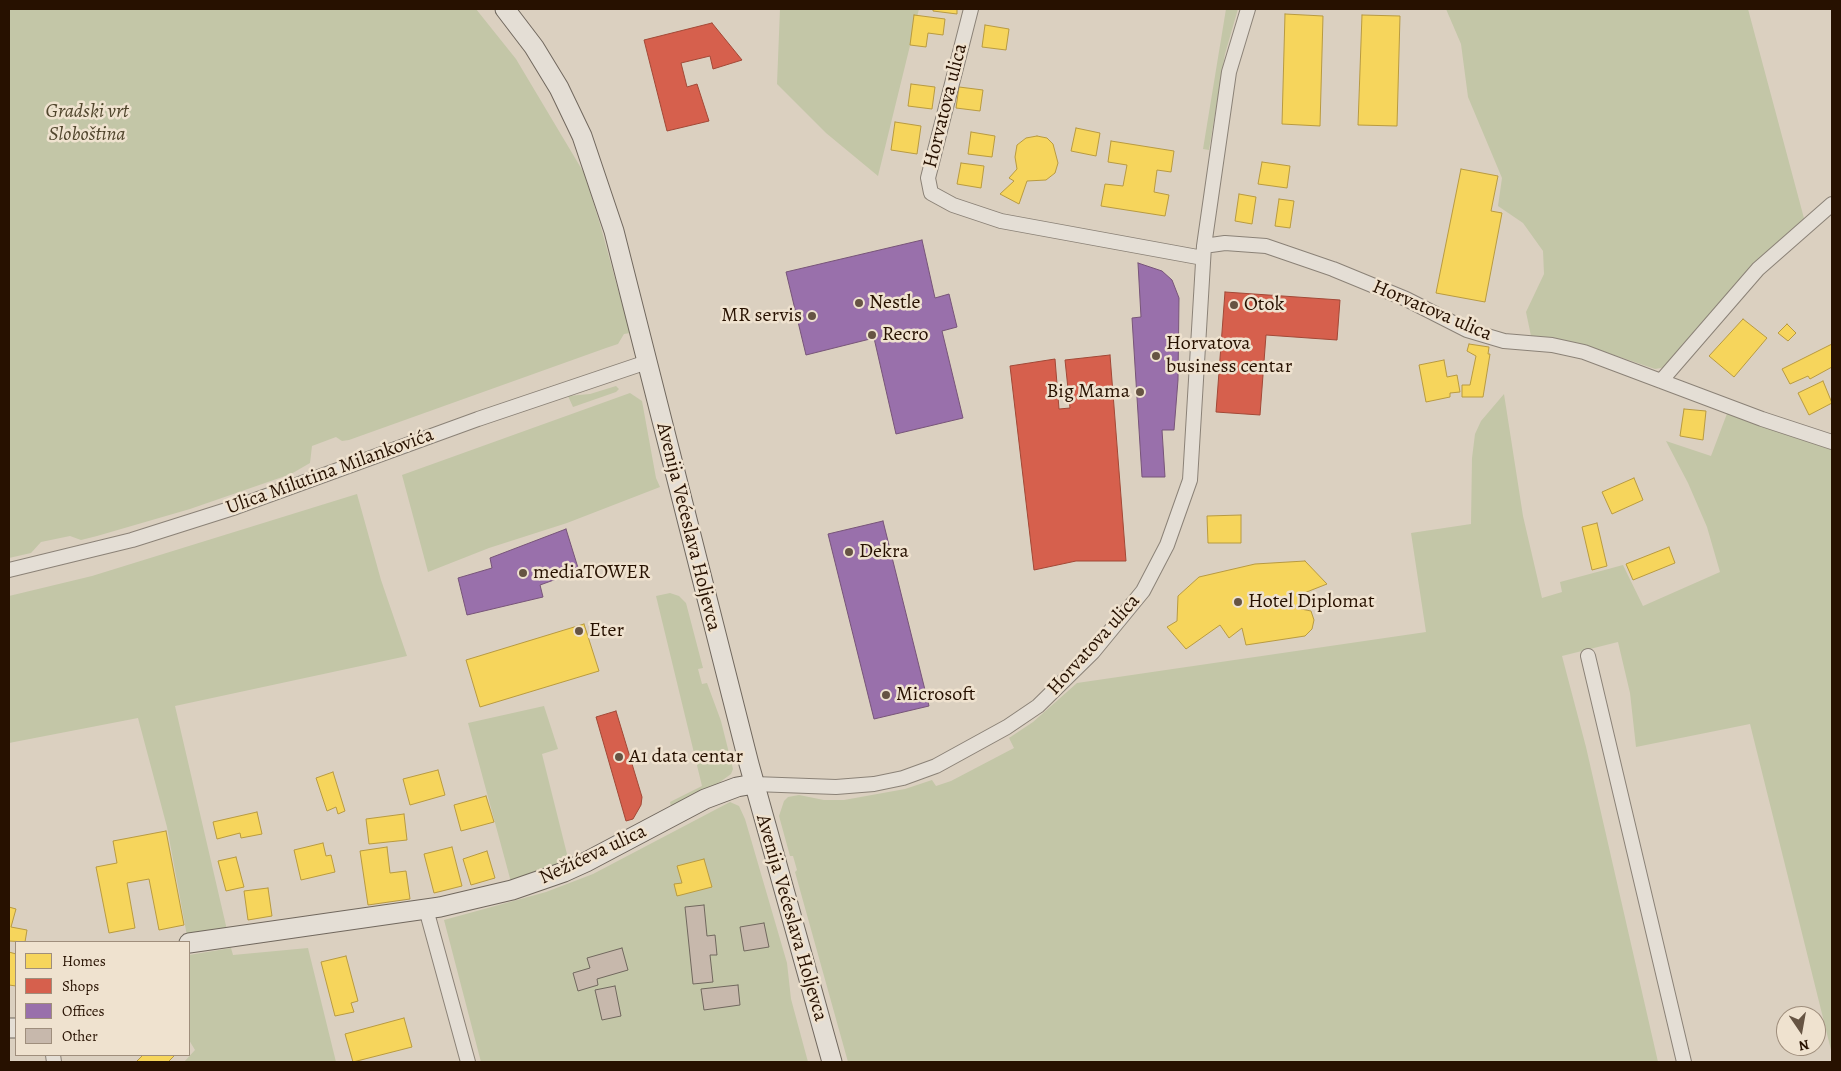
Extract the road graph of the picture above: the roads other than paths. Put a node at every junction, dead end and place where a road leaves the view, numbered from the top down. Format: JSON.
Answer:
{"nodes":[{"id":1,"x":505,"y":9,"type":"edge"},
{"id":2,"x":971,"y":9,"type":"edge"},
{"id":3,"x":1248,"y":9,"type":"edge"},
{"id":4,"x":1832,"y":204,"type":"edge"},
{"id":5,"x":1204,"y":252,"type":"junction"},
{"id":6,"x":647,"y":362,"type":"junction"},
{"id":7,"x":1661,"y":381,"type":"junction"},
{"id":8,"x":1832,"y":442,"type":"edge"},
{"id":9,"x":9,"y":570,"type":"edge"},
{"id":10,"x":1588,"y":656,"type":"dead end"},
{"id":11,"x":754,"y":784,"type":"junction"},
{"id":12,"x":426,"y":909,"type":"junction"},
{"id":13,"x":190,"y":943,"type":"edge"},
{"id":14,"x":468,"y":1062,"type":"edge"},
{"id":15,"x":832,"y":1062,"type":"edge"},
{"id":16,"x":1684,"y":1062,"type":"edge"}],
"edges":[{"from":1,"to":6,"type":"street","name":"Avenija Većeslava Holjevca"},
{"from":2,"to":5,"type":"street","name":"Horvatova ulica"},
{"from":3,"to":5,"type":"street","name":"Horvatova ulica"},
{"from":4,"to":7,"type":"street"},
{"from":5,"to":7,"type":"street","name":"Horvatova ulica"},
{"from":5,"to":11,"type":"street","name":"Horvatova ulica"},
{"from":6,"to":9,"type":"street","name":"Ulica Milutina Milankovića"},
{"from":6,"to":11,"type":"street","name":"Avenija Većeslava Holjevca"},
{"from":7,"to":8,"type":"street","name":"Horvatova ulica"},
{"from":10,"to":16,"type":"street"},
{"from":11,"to":12,"type":"street","name":"Nežićeva ulica"},
{"from":11,"to":15,"type":"street","name":"Avenija Većeslava Holjevca"},
{"from":12,"to":13,"type":"street","name":"Nežićeva ulica"},
{"from":12,"to":14,"type":"street"}]}
